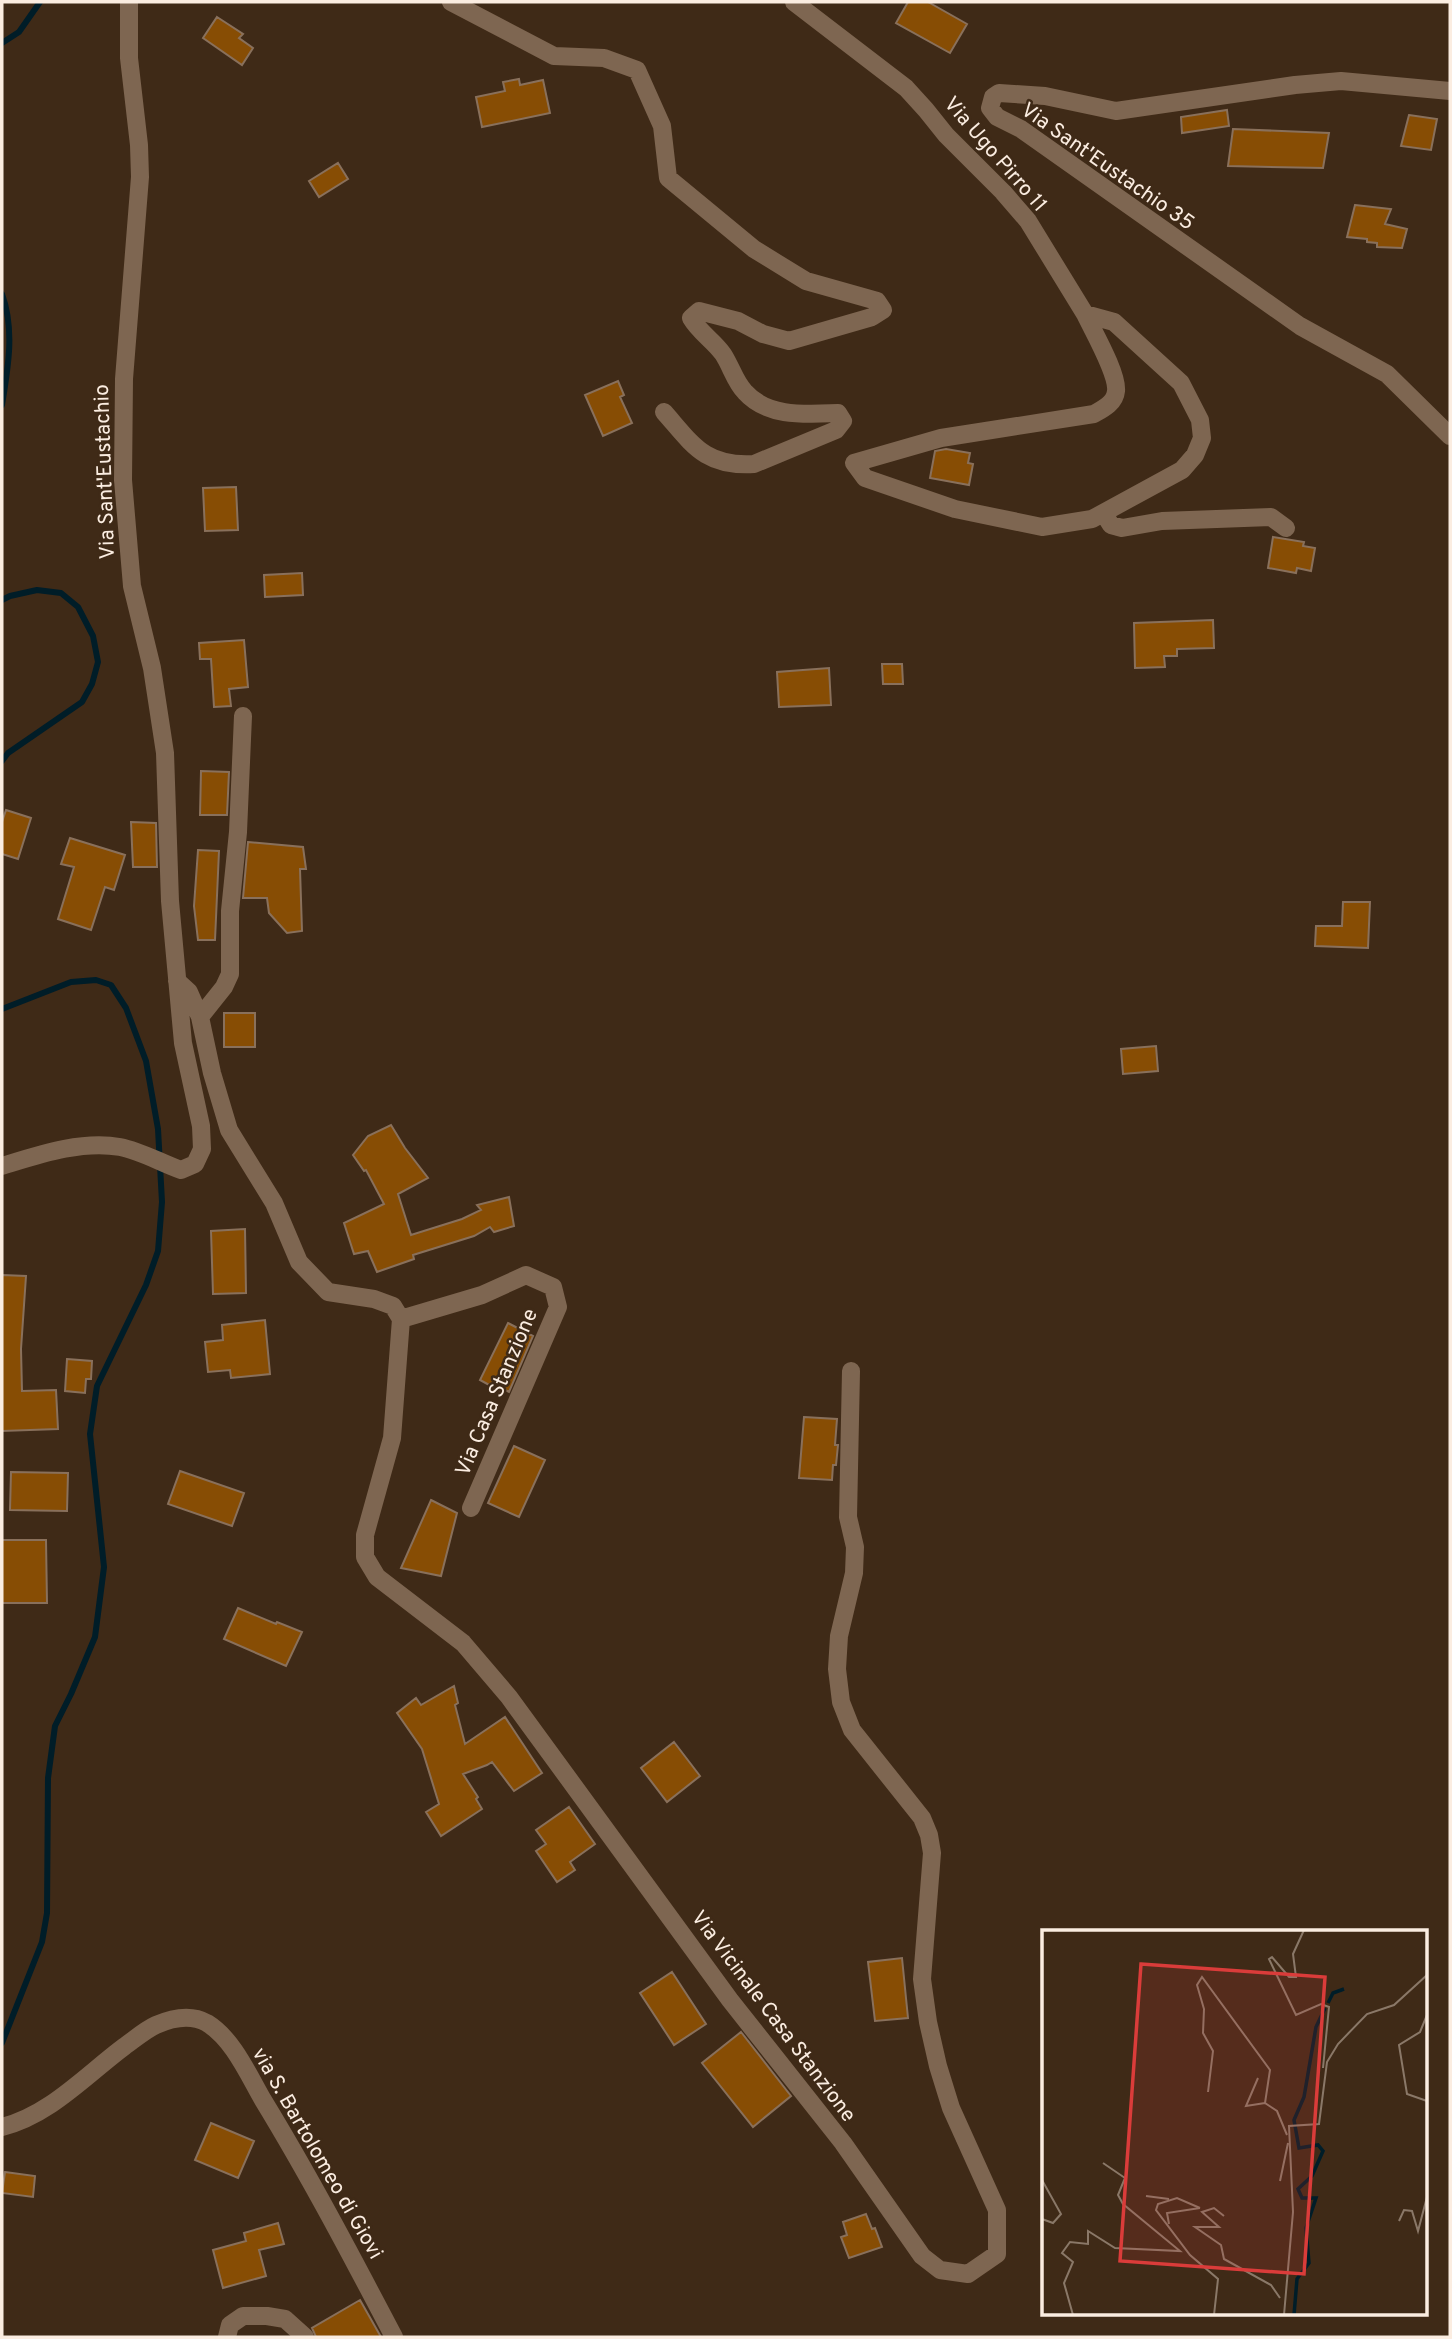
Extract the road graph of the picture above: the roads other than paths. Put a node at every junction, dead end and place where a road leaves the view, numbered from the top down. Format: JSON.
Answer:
{"nodes":[{"id":1,"x":129,"y":2,"type":"edge"},
{"id":2,"x":451,"y":2,"type":"edge"},
{"id":3,"x":794,"y":2,"type":"edge"},
{"id":4,"x":1450,"y":91,"type":"edge"},
{"id":5,"x":1084,"y":314,"type":"junction"},
{"id":6,"x":664,"y":412,"type":"dead end"},
{"id":7,"x":1450,"y":436,"type":"edge"},
{"id":8,"x":1104,"y":514,"type":"junction"},
{"id":9,"x":1286,"y":528,"type":"dead end"},
{"id":10,"x":243,"y":716,"type":"dead end"},
{"id":11,"x":177,"y":981,"type":"junction"},
{"id":12,"x":200,"y":1017,"type":"junction"},
{"id":13,"x":2,"y":1166,"type":"edge"},
{"id":14,"x":401,"y":1319,"type":"junction"},
{"id":15,"x":851,"y":1371,"type":"dead end"},
{"id":16,"x":471,"y":1508,"type":"dead end"},
{"id":17,"x":2,"y":2127,"type":"edge"},
{"id":18,"x":226,"y":2337,"type":"edge"},
{"id":19,"x":304,"y":2337,"type":"edge"},
{"id":20,"x":394,"y":2337,"type":"edge"}],
"edges":[{"from":1,"to":11,"type":"street","name":"Via Sant'Eustachio"},
{"from":2,"to":6,"type":"street"},
{"from":3,"to":5,"type":"street","name":"Via Ugo Pirro 11"},
{"from":4,"to":7,"type":"street","name":"Via Sant'Eustachio 35"},
{"from":5,"to":8,"type":"street"},
{"from":5,"to":8,"type":"street","name":"Via Ugo Pirro 11"},
{"from":8,"to":9,"type":"street"},
{"from":10,"to":12,"type":"street"},
{"from":11,"to":12,"type":"street"},
{"from":11,"to":13,"type":"street","name":"Via Sant'Eustachio"},
{"from":12,"to":14,"type":"street"},
{"from":14,"to":15,"type":"street","name":"Via Vicinale Casa Stanzione"},
{"from":14,"to":16,"type":"street","name":"Via Casa Stanzione"},
{"from":17,"to":20,"type":"street","name":"via S. Bartolomeo di Giovi"},
{"from":18,"to":19,"type":"street"}]}
